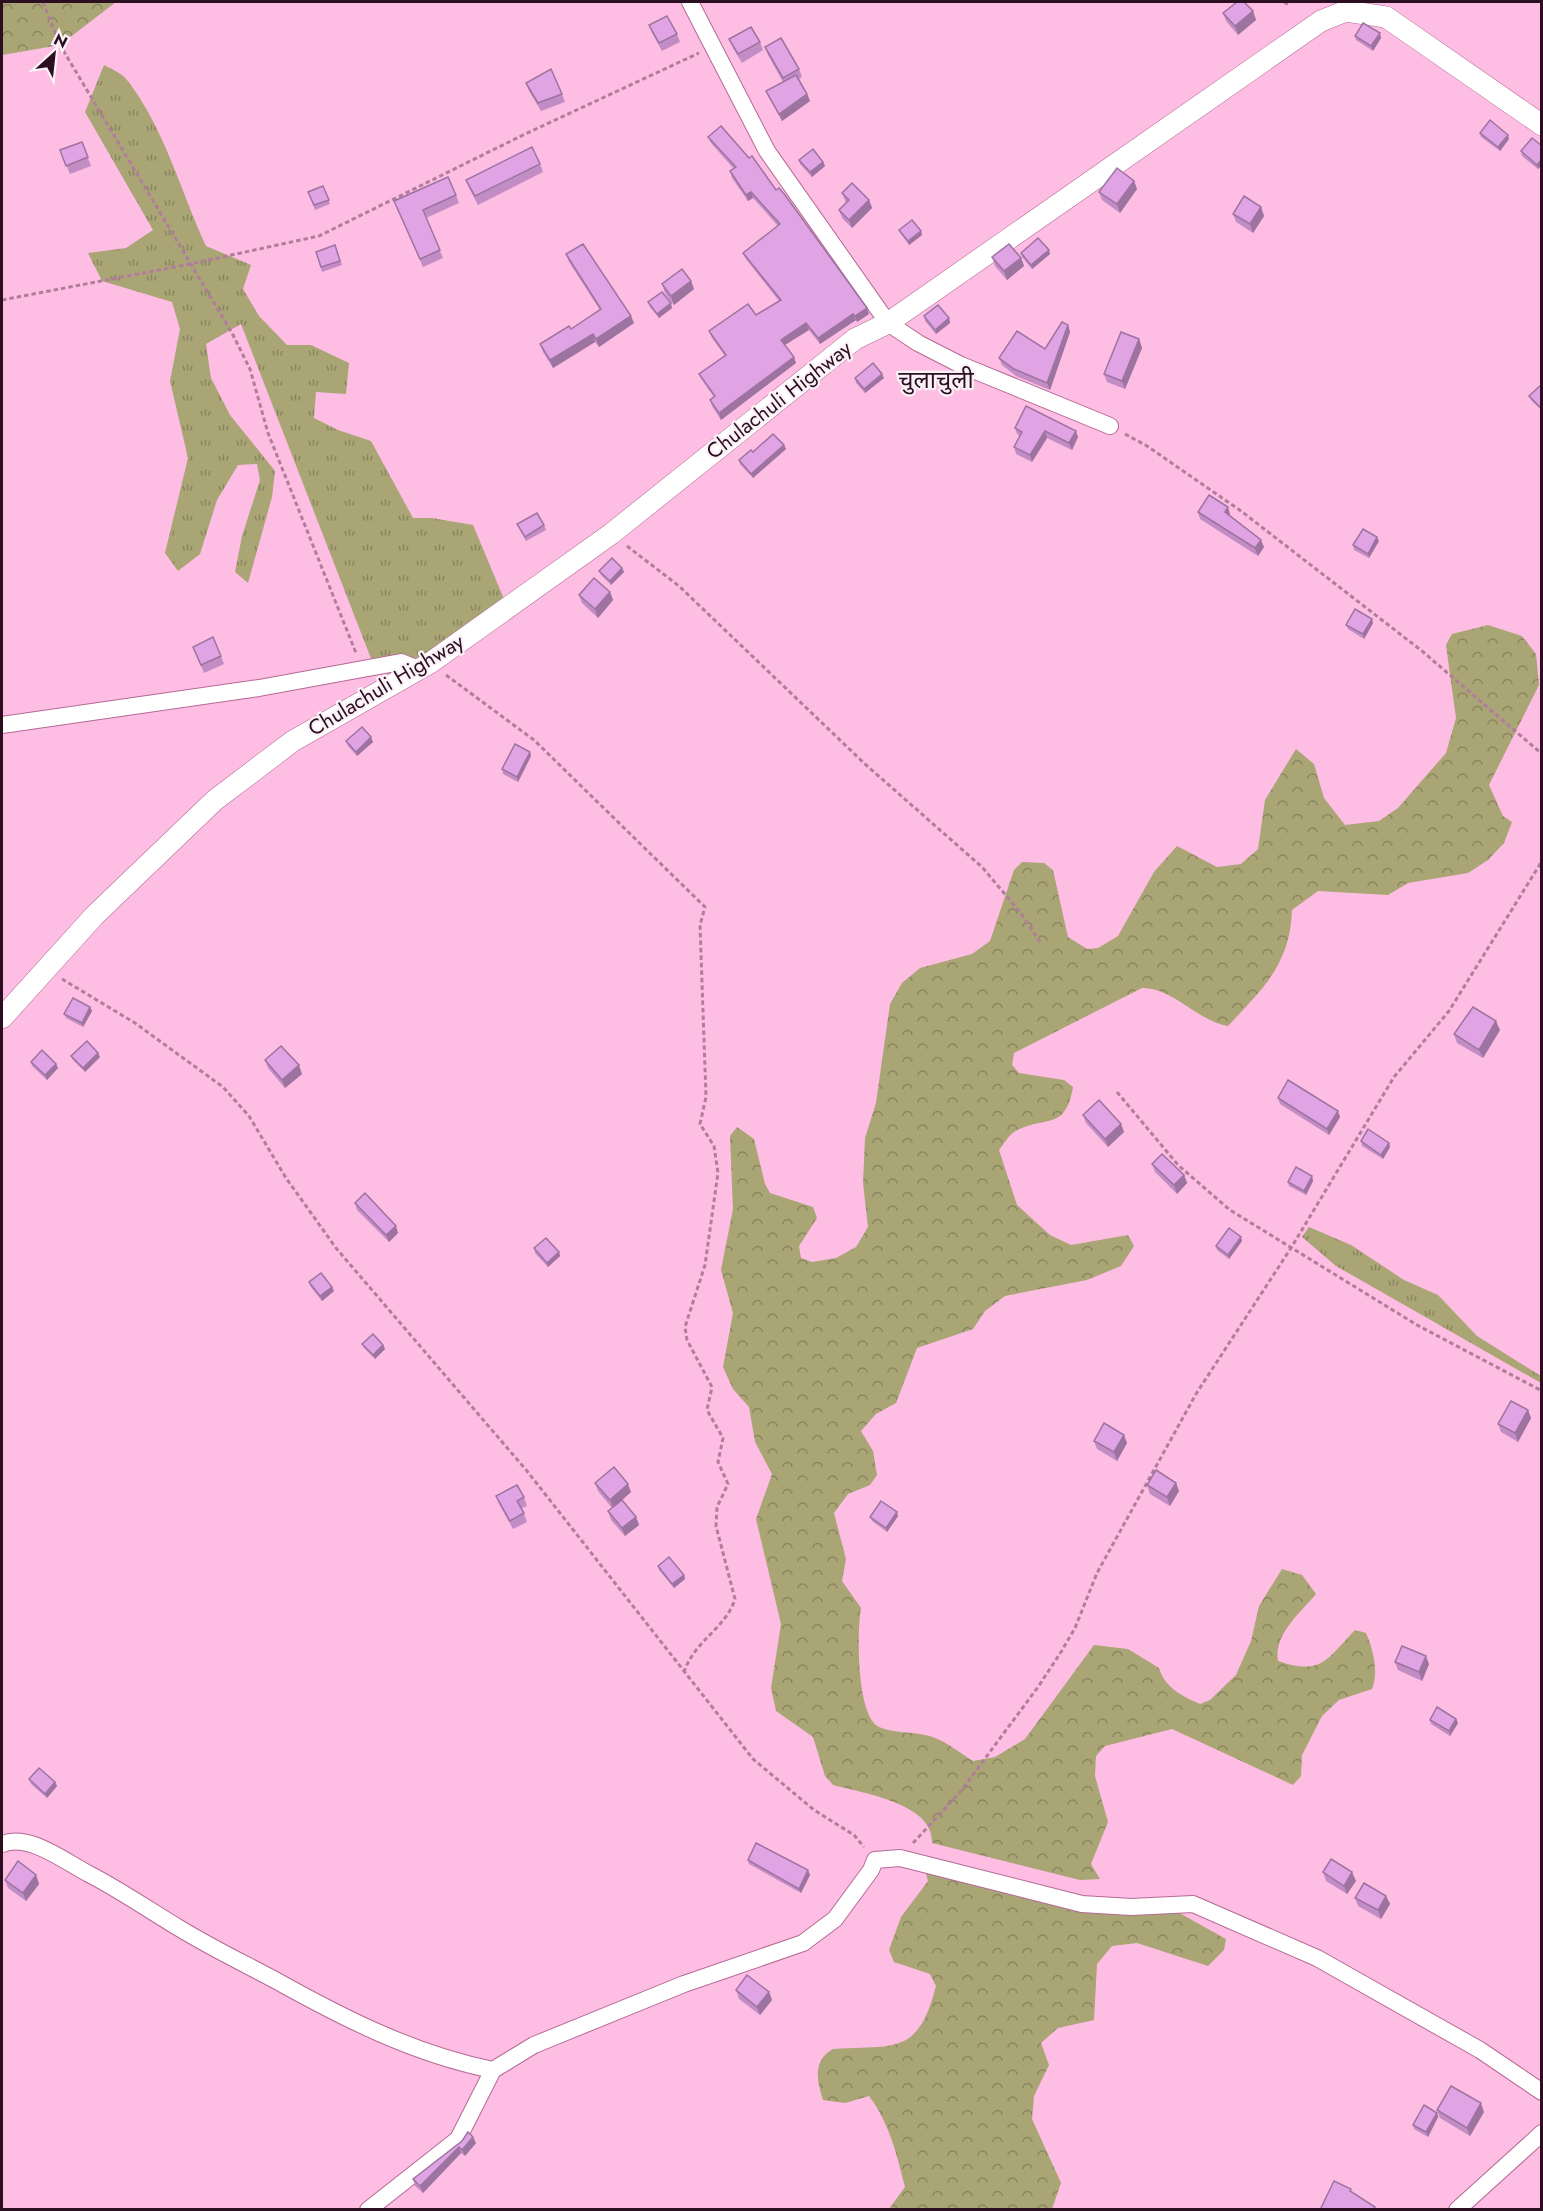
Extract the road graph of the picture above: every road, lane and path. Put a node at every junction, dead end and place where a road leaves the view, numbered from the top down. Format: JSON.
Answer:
{"nodes":[{"id":1,"x":43,"y":2,"type":"edge"},
{"id":2,"x":690,"y":2,"type":"edge"},
{"id":3,"x":1284,"y":2,"type":"edge"},
{"id":4,"x":1289,"y":5,"type":"dead end"},
{"id":5,"x":712,"y":47,"type":"junction"},
{"id":6,"x":1542,"y":125,"type":"edge"},
{"id":7,"x":190,"y":264,"type":"junction"},
{"id":8,"x":2,"y":300,"type":"edge"},
{"id":9,"x":888,"y":323,"type":"junction"},
{"id":10,"x":1110,"y":426,"type":"joint"},
{"id":11,"x":611,"y":534,"type":"junction"},
{"id":12,"x":424,"y":666,"type":"junction"},
{"id":13,"x":361,"y":669,"type":"junction"},
{"id":14,"x":2,"y":725,"type":"edge"},
{"id":15,"x":1542,"y":754,"type":"edge"},
{"id":16,"x":1542,"y":861,"type":"edge"},
{"id":17,"x":1040,"y":942,"type":"dead end"},
{"id":18,"x":45,"y":969,"type":"junction"},
{"id":19,"x":2,"y":1018,"type":"edge"},
{"id":20,"x":1117,"y":1092,"type":"dead end"},
{"id":21,"x":1291,"y":1248,"type":"junction"},
{"id":22,"x":1542,"y":1391,"type":"edge"},
{"id":23,"x":684,"y":1672,"type":"junction"},
{"id":24,"x":2,"y":1844,"type":"edge"},
{"id":25,"x":900,"y":1858,"type":"junction"},
{"id":26,"x":874,"y":1860,"type":"junction"},
{"id":27,"x":493,"y":2070,"type":"junction"},
{"id":28,"x":1542,"y":2092,"type":"edge"},
{"id":29,"x":1542,"y":2133,"type":"edge"},
{"id":30,"x":368,"y":2210,"type":"edge"},
{"id":31,"x":1457,"y":2210,"type":"edge"}],
"edges":[{"from":1,"to":7,"type":"path"},
{"from":2,"to":5,"type":"street"},
{"from":3,"to":4,"type":"path"},
{"from":5,"to":7,"type":"path"},
{"from":5,"to":9,"type":"street"},
{"from":6,"to":9,"type":"street","name":"Chulachuli Highway"},
{"from":7,"to":8,"type":"path"},
{"from":7,"to":13,"type":"path"},
{"from":9,"to":10,"type":"street"},
{"from":9,"to":11,"type":"street","name":"Chulachuli Highway"},
{"from":10,"to":15,"type":"path"},
{"from":11,"to":12,"type":"street","name":"Chulachuli Highway"},
{"from":11,"to":17,"type":"path"},
{"from":12,"to":13,"type":"street"},
{"from":12,"to":18,"type":"street","name":"Chulachuli Highway"},
{"from":12,"to":23,"type":"path"},
{"from":13,"to":14,"type":"street"},
{"from":16,"to":21,"type":"path"},
{"from":18,"to":19,"type":"street","name":"Chulachuli Highway"},
{"from":18,"to":23,"type":"path"},
{"from":20,"to":21,"type":"path"},
{"from":21,"to":22,"type":"path"},
{"from":21,"to":25,"type":"path"},
{"from":23,"to":26,"type":"path"},
{"from":24,"to":27,"type":"street"},
{"from":25,"to":26,"type":"street"},
{"from":25,"to":28,"type":"street"},
{"from":26,"to":27,"type":"street"},
{"from":27,"to":30,"type":"street"},
{"from":29,"to":31,"type":"street"}]}
